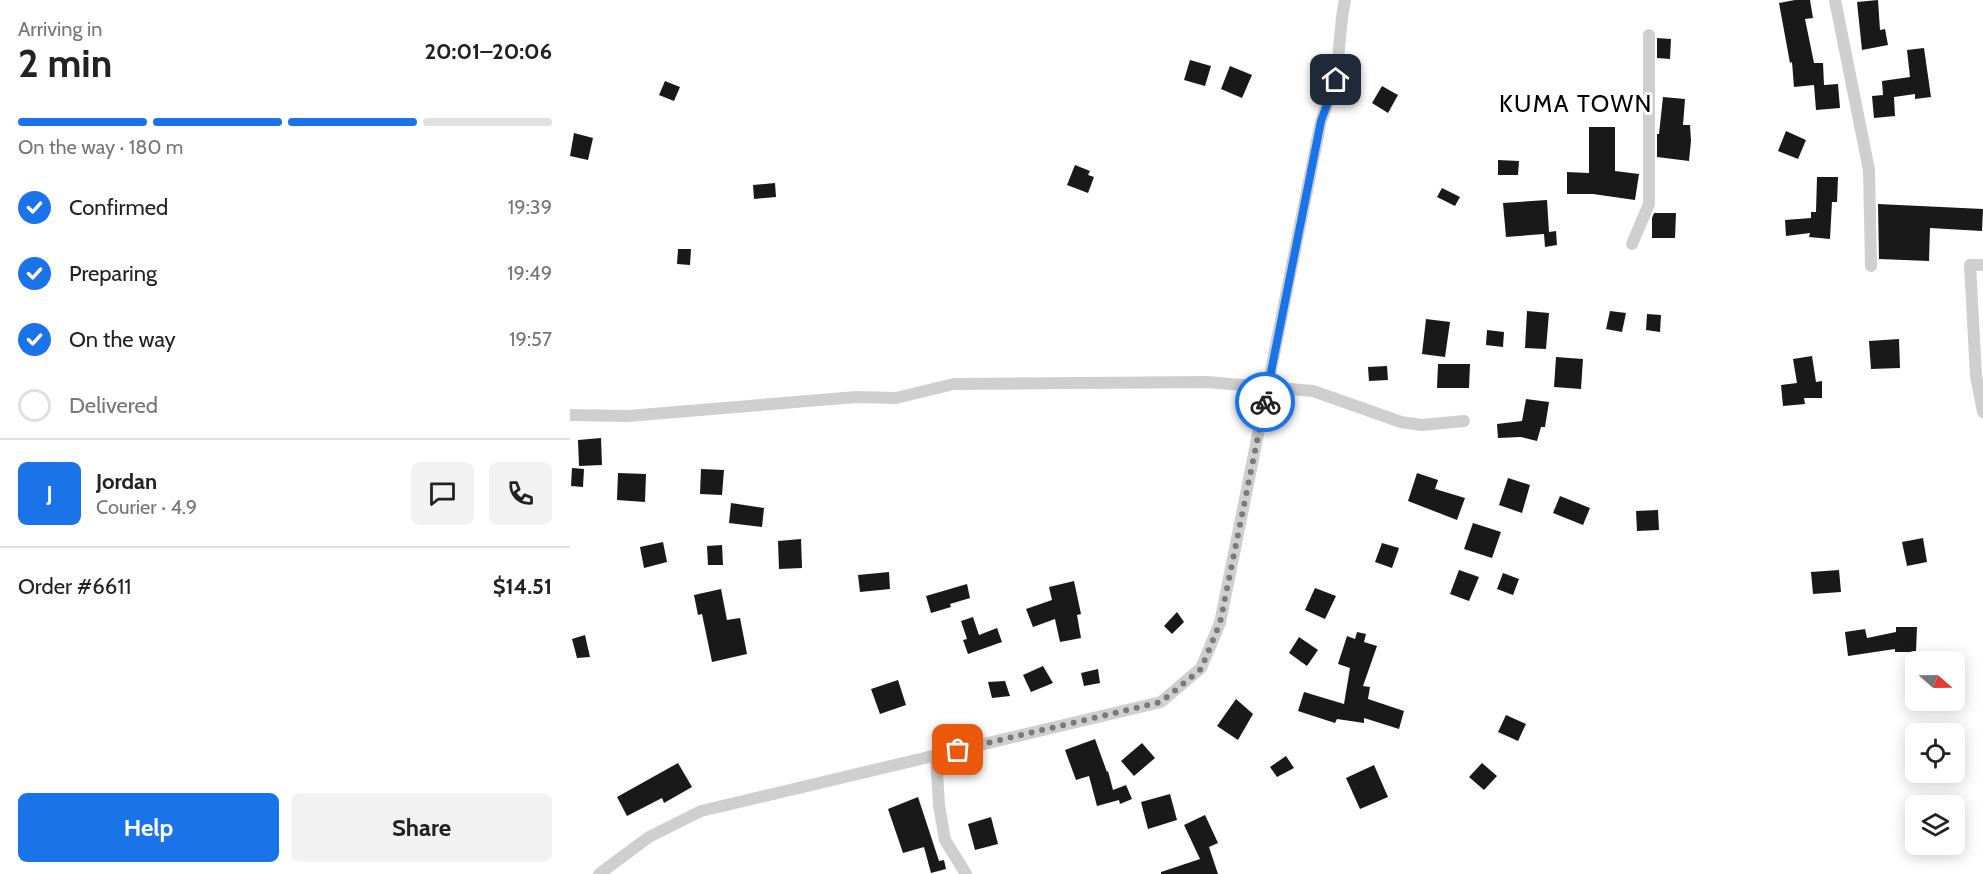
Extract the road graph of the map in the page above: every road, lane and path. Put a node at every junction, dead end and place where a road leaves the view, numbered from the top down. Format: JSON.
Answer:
{"nodes":[{"id":1,"x":1345,"y":0,"type":"edge"},
{"id":2,"x":1835,"y":0,"type":"edge"},
{"id":3,"x":1649,"y":35,"type":"dead end"},
{"id":4,"x":1632,"y":244,"type":"dead end"},
{"id":5,"x":1983,"y":265,"type":"edge"},
{"id":6,"x":1871,"y":266,"type":"dead end"},
{"id":7,"x":1268,"y":388,"type":"junction"},
{"id":8,"x":1983,"y":412,"type":"edge"},
{"id":9,"x":570,"y":415,"type":"edge"},
{"id":10,"x":1464,"y":421,"type":"dead end"},
{"id":11,"x":936,"y":756,"type":"junction"},
{"id":12,"x":599,"y":874,"type":"edge"},
{"id":13,"x":966,"y":874,"type":"edge"}],
"edges":[{"from":1,"to":7,"type":"street"},
{"from":2,"to":6,"type":"street"},
{"from":3,"to":4,"type":"street"},
{"from":5,"to":8,"type":"street"},
{"from":7,"to":9,"type":"street"},
{"from":7,"to":10,"type":"street"},
{"from":7,"to":11,"type":"street"},
{"from":11,"to":12,"type":"street"},
{"from":11,"to":13,"type":"street"}]}
